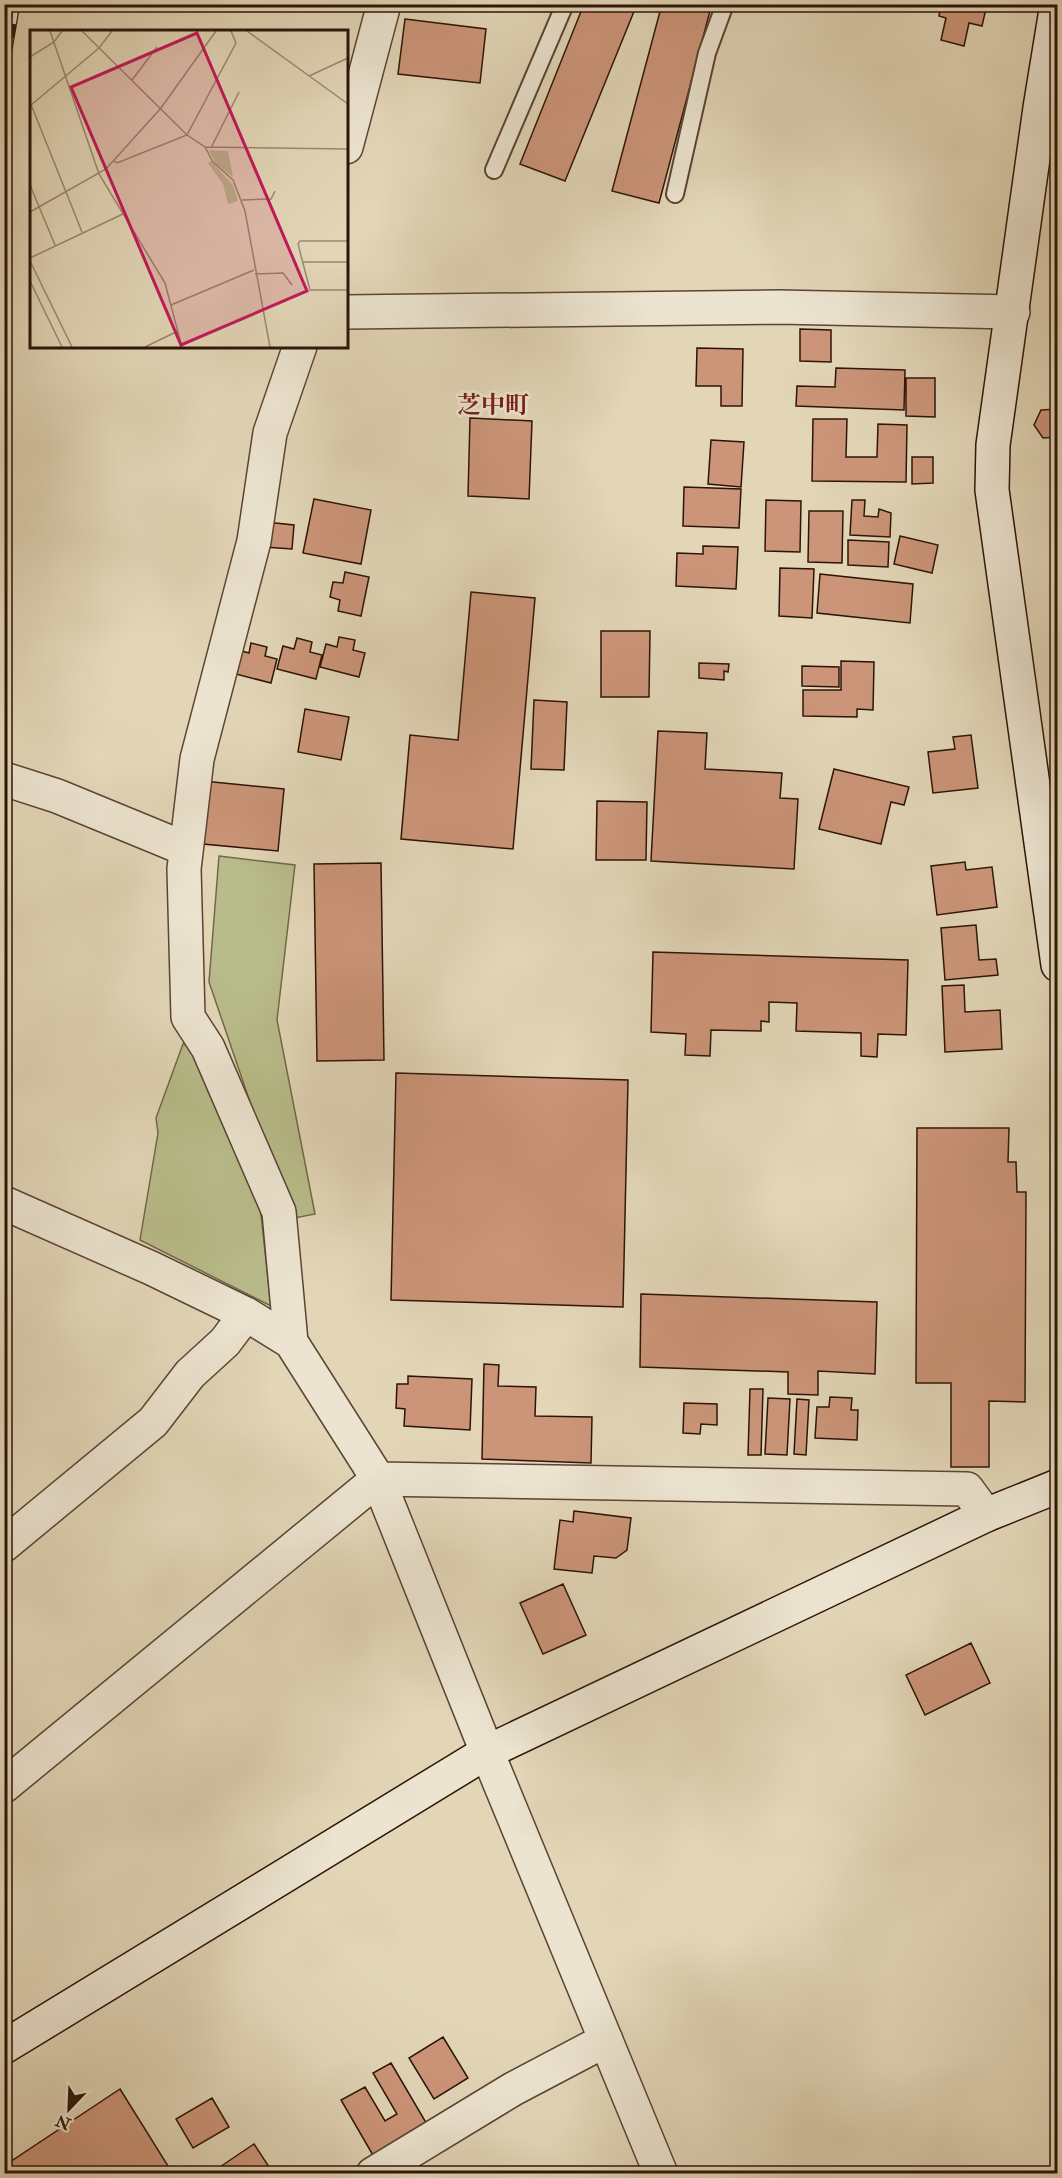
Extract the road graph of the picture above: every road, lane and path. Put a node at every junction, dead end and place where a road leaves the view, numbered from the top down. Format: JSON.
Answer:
{"nodes":[{"id":1,"x":384,"y":4,"type":"edge"},
{"id":2,"x":564,"y":4,"type":"edge"},
{"id":3,"x":725,"y":4,"type":"edge"},
{"id":4,"x":1057,"y":4,"type":"edge"},
{"id":5,"x":1049,"y":108,"type":"edge"},
{"id":6,"x":348,"y":139,"type":"edge"},
{"id":7,"x":494,"y":170,"type":"dead end"},
{"id":8,"x":675,"y":194,"type":"dead end"},
{"id":9,"x":348,"y":312,"type":"edge"},
{"id":10,"x":1012,"y":312,"type":"junction"},
{"id":11,"x":299,"y":348,"type":"edge"},
{"id":12,"x":4,"y":779,"type":"edge"},
{"id":13,"x":186,"y":849,"type":"junction"},
{"id":14,"x":1058,"y":965,"type":"edge"},
{"id":15,"x":4,"y":1203,"type":"edge"},
{"id":16,"x":246,"y":1314,"type":"junction"},
{"id":17,"x":291,"y":1342,"type":"junction"},
{"id":18,"x":378,"y":1479,"type":"junction"},
{"id":19,"x":1058,"y":1486,"type":"edge"},
{"id":20,"x":986,"y":1515,"type":"junction"},
{"id":21,"x":4,"y":1545,"type":"edge"},
{"id":22,"x":487,"y":1752,"type":"junction"},
{"id":23,"x":4,"y":1786,"type":"edge"},
{"id":24,"x":606,"y":2040,"type":"junction"},
{"id":25,"x":4,"y":2048,"type":"edge"},
{"id":26,"x":373,"y":2174,"type":"edge"},
{"id":27,"x":661,"y":2174,"type":"edge"}],
"edges":[{"from":1,"to":6,"type":"street"},
{"from":2,"to":7,"type":"lane"},
{"from":3,"to":8,"type":"lane"},
{"from":4,"to":5,"type":"street"},
{"from":5,"to":10,"type":"street"},
{"from":9,"to":10,"type":"street"},
{"from":10,"to":14,"type":"street"},
{"from":11,"to":13,"type":"street"},
{"from":12,"to":13,"type":"street"},
{"from":13,"to":17,"type":"street"},
{"from":15,"to":16,"type":"street"},
{"from":16,"to":17,"type":"street"},
{"from":16,"to":21,"type":"street"},
{"from":17,"to":18,"type":"street"},
{"from":18,"to":20,"type":"street"},
{"from":18,"to":22,"type":"street"},
{"from":18,"to":23,"type":"street"},
{"from":19,"to":20,"type":"street"},
{"from":20,"to":22,"type":"street"},
{"from":22,"to":24,"type":"street"},
{"from":22,"to":25,"type":"street"},
{"from":24,"to":26,"type":"street"},
{"from":24,"to":27,"type":"street"}]}
